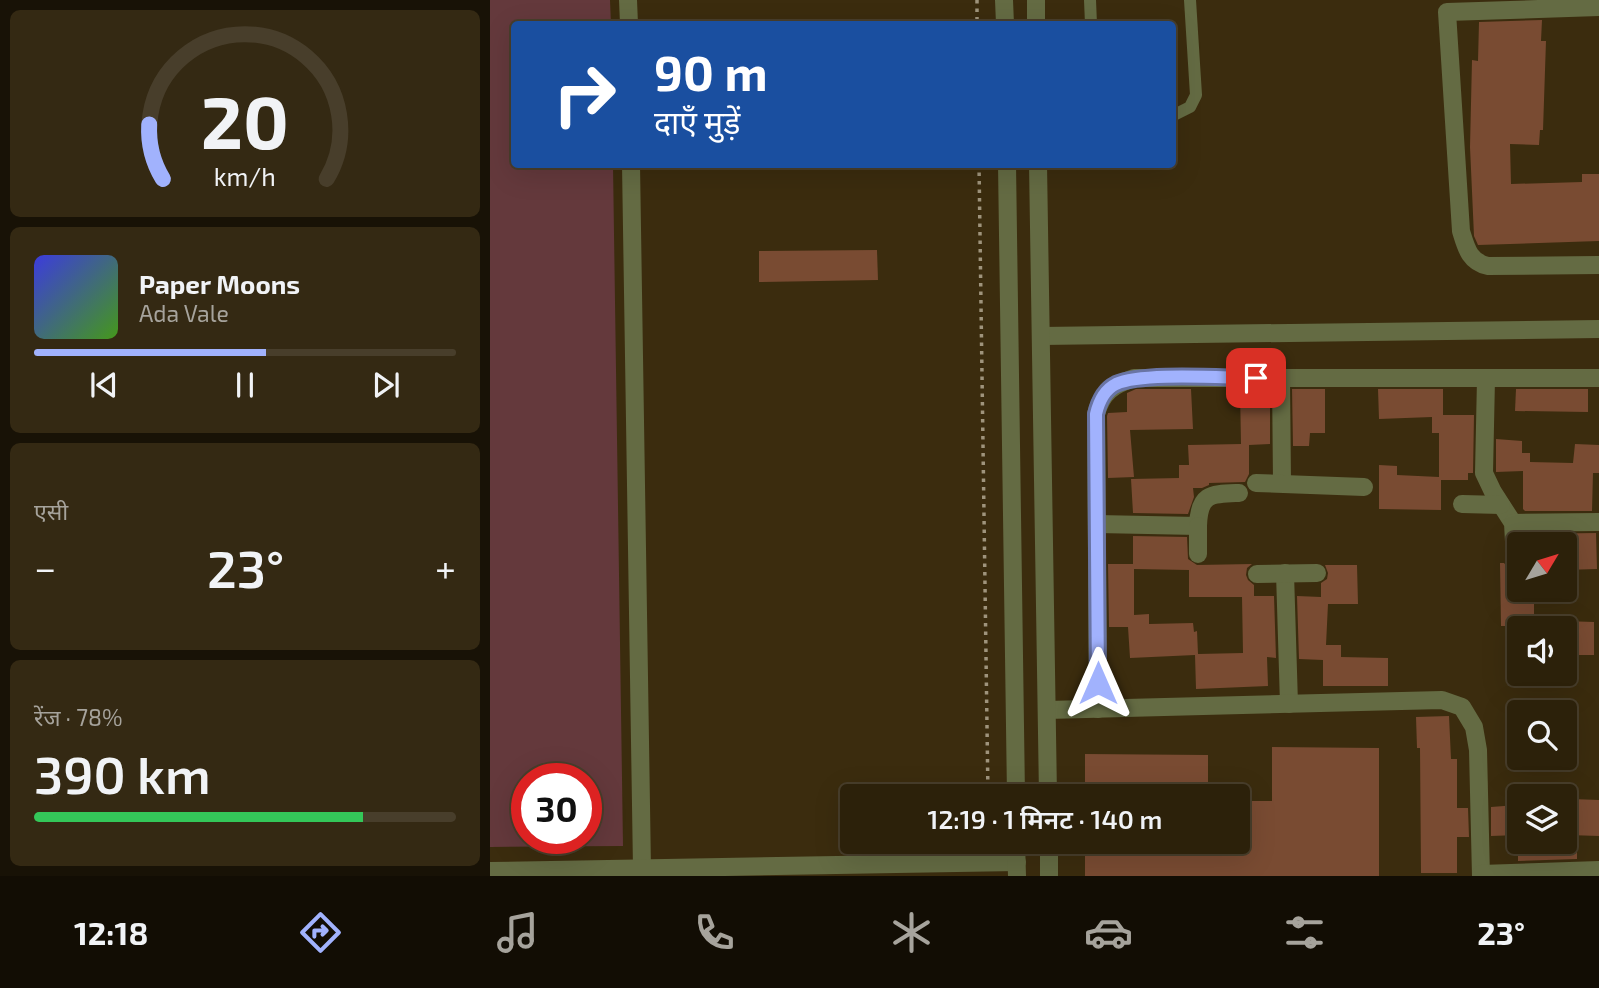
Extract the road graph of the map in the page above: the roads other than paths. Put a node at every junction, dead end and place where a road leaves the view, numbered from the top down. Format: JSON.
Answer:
{"nodes":[{"id":1,"x":628,"y":0,"type":"edge"},
{"id":2,"x":1004,"y":0,"type":"edge"},
{"id":3,"x":1036,"y":0,"type":"edge"},
{"id":4,"x":1090,"y":0,"type":"edge"},
{"id":5,"x":1190,"y":0,"type":"edge"},
{"id":6,"x":1448,"y":6,"type":"edge"},
{"id":7,"x":1599,"y":7,"type":"edge"},
{"id":8,"x":629,"y":21,"type":"edge"},
{"id":9,"x":1005,"y":21,"type":"edge"},
{"id":10,"x":1036,"y":21,"type":"edge"},
{"id":11,"x":1091,"y":21,"type":"edge"},
{"id":12,"x":1176,"y":114,"type":"edge"},
{"id":13,"x":631,"y":168,"type":"edge"},
{"id":14,"x":1007,"y":168,"type":"edge"},
{"id":15,"x":1038,"y":168,"type":"edge"},
{"id":16,"x":1599,"y":265,"type":"edge"},
{"id":17,"x":1599,"y":329,"type":"edge"},
{"id":18,"x":1041,"y":336,"type":"junction"},
{"id":19,"x":1280,"y":378,"type":"junction"},
{"id":20,"x":1599,"y":378,"type":"edge"},
{"id":21,"x":1486,"y":379,"type":"junction"},
{"id":22,"x":1256,"y":483,"type":"dead end"},
{"id":23,"x":1282,"y":483,"type":"junction"},
{"id":24,"x":1363,"y":487,"type":"dead end"},
{"id":25,"x":1239,"y":492,"type":"dead end"},
{"id":26,"x":1462,"y":504,"type":"dead end"},
{"id":27,"x":1501,"y":505,"type":"junction"},
{"id":28,"x":1599,"y":522,"type":"edge"},
{"id":29,"x":1513,"y":523,"type":"junction"},
{"id":30,"x":1097,"y":524,"type":"junction"},
{"id":31,"x":1198,"y":526,"type":"junction"},
{"id":32,"x":1514,"y":532,"type":"edge"},
{"id":33,"x":1198,"y":554,"type":"dead end"},
{"id":34,"x":1285,"y":573,"type":"junction"},
{"id":35,"x":1317,"y":573,"type":"dead end"},
{"id":36,"x":1257,"y":574,"type":"dead end"},
{"id":37,"x":1289,"y":704,"type":"junction"},
{"id":38,"x":1098,"y":709,"type":"junction"},
{"id":39,"x":1046,"y":710,"type":"junction"},
{"id":40,"x":1016,"y":784,"type":"edge"},
{"id":41,"x":1048,"y":784,"type":"edge"},
{"id":42,"x":1049,"y":854,"type":"edge"},
{"id":43,"x":642,"y":869,"type":"junction"},
{"id":44,"x":1017,"y":869,"type":"edge"},
{"id":45,"x":1599,"y":870,"type":"edge"},
{"id":46,"x":490,"y":872,"type":"edge"},
{"id":47,"x":1481,"y":875,"type":"edge"},
{"id":48,"x":1049,"y":876,"type":"edge"}],
"edges":[{"from":1,"to":8,"type":"street"},
{"from":2,"to":9,"type":"street"},
{"from":3,"to":10,"type":"street"},
{"from":4,"to":11,"type":"lane"},
{"from":5,"to":12,"type":"lane"},
{"from":6,"to":7,"type":"street"},
{"from":6,"to":16,"type":"street"},
{"from":13,"to":43,"type":"street"},
{"from":14,"to":40,"type":"street"},
{"from":15,"to":18,"type":"street"},
{"from":17,"to":18,"type":"street"},
{"from":18,"to":39,"type":"street"},
{"from":19,"to":21,"type":"street"},
{"from":19,"to":23,"type":"street"},
{"from":19,"to":30,"type":"street"},
{"from":20,"to":21,"type":"street"},
{"from":21,"to":27,"type":"street"},
{"from":22,"to":23,"type":"street"},
{"from":23,"to":24,"type":"street"},
{"from":25,"to":31,"type":"street"},
{"from":26,"to":27,"type":"street"},
{"from":27,"to":29,"type":"street"},
{"from":28,"to":29,"type":"street"},
{"from":29,"to":32,"type":"street"},
{"from":30,"to":31,"type":"street"},
{"from":30,"to":38,"type":"street"},
{"from":31,"to":33,"type":"street"},
{"from":34,"to":35,"type":"street"},
{"from":34,"to":36,"type":"street"},
{"from":34,"to":37,"type":"street"},
{"from":37,"to":38,"type":"street"},
{"from":37,"to":47,"type":"street"},
{"from":38,"to":39,"type":"street"},
{"from":39,"to":41,"type":"street"},
{"from":42,"to":48,"type":"street"},
{"from":43,"to":44,"type":"street"},
{"from":43,"to":46,"type":"street"},
{"from":45,"to":47,"type":"street"}]}
